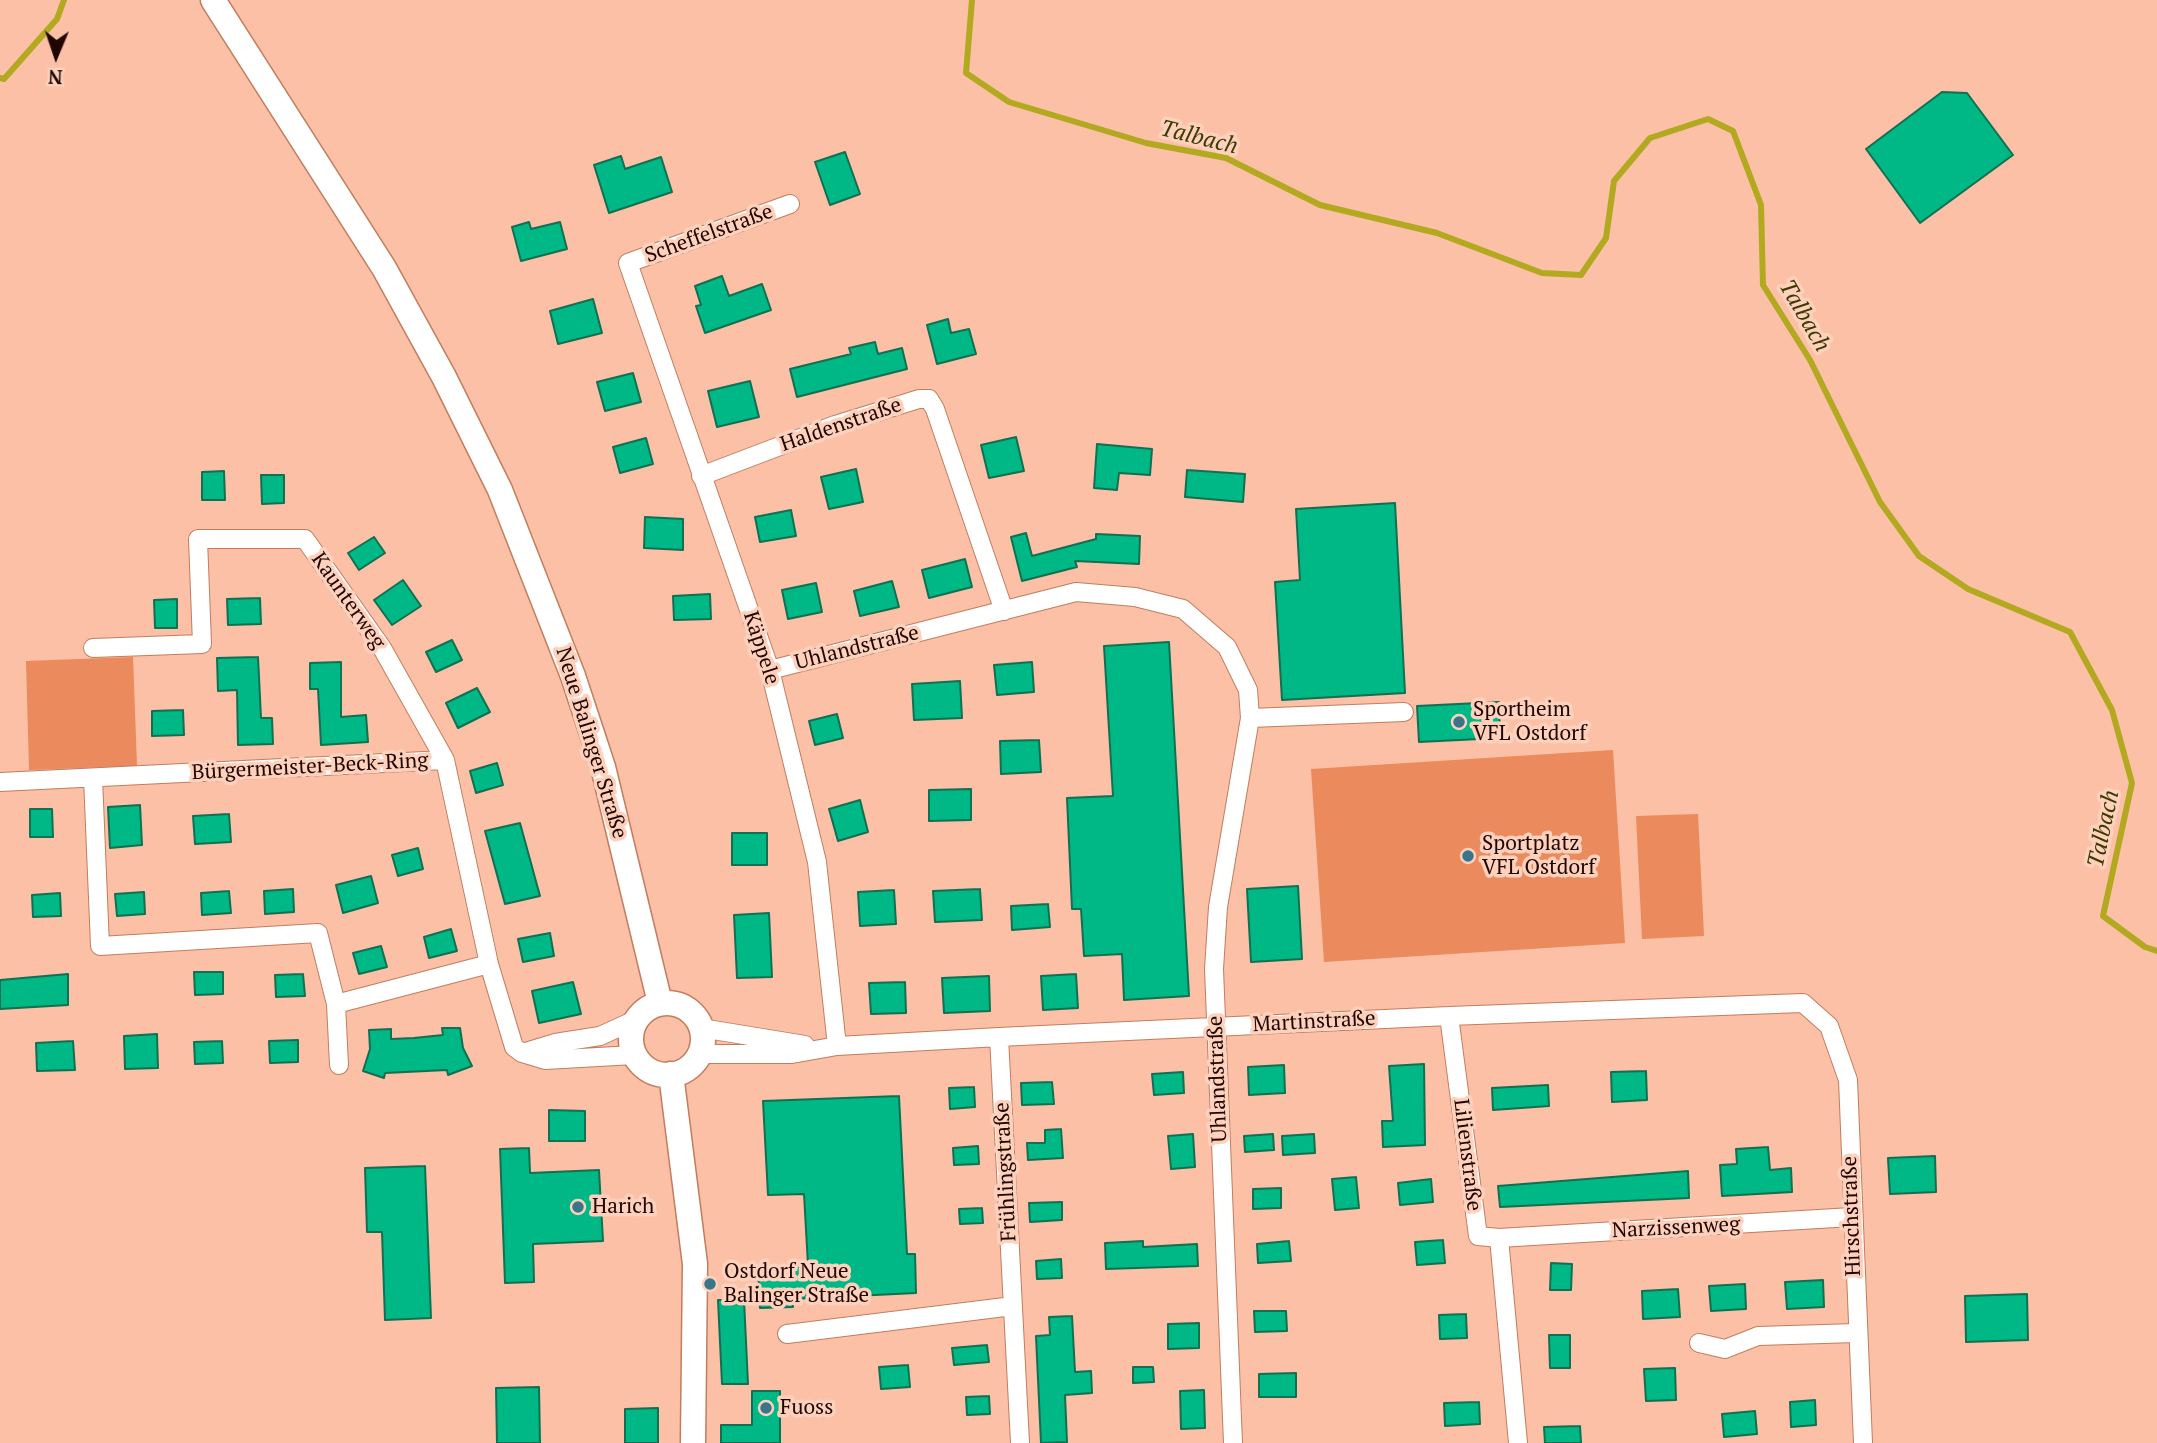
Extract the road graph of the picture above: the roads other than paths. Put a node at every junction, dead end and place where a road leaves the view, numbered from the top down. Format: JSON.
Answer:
{"nodes":[{"id":1,"x":214,"y":0,"type":"edge"},
{"id":2,"x":790,"y":204,"type":"dead end"},
{"id":3,"x":628,"y":263,"type":"joint"},
{"id":4,"x":701,"y":476,"type":"junction"},
{"id":5,"x":1003,"y":611,"type":"junction"},
{"id":6,"x":93,"y":648,"type":"dead end"},
{"id":7,"x":770,"y":670,"type":"junction"},
{"id":8,"x":1404,"y":712,"type":"dead end"},
{"id":9,"x":1250,"y":718,"type":"junction"},
{"id":10,"x":445,"y":760,"type":"junction"},
{"id":11,"x":93,"y":778,"type":"junction"},
{"id":12,"x":0,"y":782,"type":"edge"},
{"id":13,"x":489,"y":964,"type":"junction"},
{"id":14,"x":660,"y":1003,"type":"junction"},
{"id":15,"x":1803,"y":1003,"type":"joint"},
{"id":16,"x":336,"y":1004,"type":"junction"},
{"id":17,"x":1450,"y":1016,"type":"junction"},
{"id":18,"x":635,"y":1020,"type":"junction"},
{"id":19,"x":1215,"y":1026,"type":"junction"},
{"id":20,"x":701,"y":1028,"type":"junction"},
{"id":21,"x":999,"y":1037,"type":"junction"},
{"id":22,"x":831,"y":1047,"type":"junction"},
{"id":23,"x":522,"y":1053,"type":"junction"},
{"id":24,"x":700,"y":1054,"type":"junction"},
{"id":25,"x":634,"y":1055,"type":"junction"},
{"id":26,"x":339,"y":1066,"type":"dead end"},
{"id":27,"x":671,"y":1074,"type":"junction"},
{"id":28,"x":1852,"y":1217,"type":"junction"},
{"id":29,"x":1499,"y":1238,"type":"junction"},
{"id":30,"x":1013,"y":1306,"type":"junction"},
{"id":31,"x":1856,"y":1333,"type":"junction"},
{"id":32,"x":787,"y":1334,"type":"dead end"},
{"id":33,"x":1699,"y":1343,"type":"dead end"},
{"id":34,"x":693,"y":1443,"type":"edge"},
{"id":35,"x":1020,"y":1443,"type":"edge"},
{"id":36,"x":1233,"y":1443,"type":"edge"},
{"id":37,"x":1518,"y":1443,"type":"edge"},
{"id":38,"x":1863,"y":1443,"type":"edge"}],
"edges":[{"from":1,"to":14,"type":"main road","name":"Neue Balinger Straße"},
{"from":2,"to":3,"type":"street","name":"Scheffelstraße"},
{"from":3,"to":4,"type":"street","name":"Käppele"},
{"from":4,"to":5,"type":"street","name":"Haldenstraße"},
{"from":4,"to":7,"type":"street","name":"Käppele"},
{"from":5,"to":7,"type":"street","name":"Uhlandstraße"},
{"from":5,"to":9,"type":"street","name":"Uhlandstraße"},
{"from":6,"to":10,"type":"street","name":"Kaunterweg"},
{"from":7,"to":22,"type":"street","name":"Käppele"},
{"from":8,"to":9,"type":"street"},
{"from":9,"to":19,"type":"street","name":"Uhlandstraße"},
{"from":10,"to":11,"type":"street","name":"Bürgermeister-Beck-Ring"},
{"from":10,"to":13,"type":"street","name":"Bürgermeister-Beck-Ring"},
{"from":11,"to":12,"type":"street","name":"Bürgermeister-Beck-Ring"},
{"from":11,"to":16,"type":"street"},
{"from":13,"to":16,"type":"street"},
{"from":13,"to":23,"type":"street","name":"Bürgermeister-Beck-Ring"},
{"from":14,"to":18,"type":"main road"},
{"from":14,"to":20,"type":"main road"},
{"from":15,"to":17,"type":"street","name":"Martinstraße"},
{"from":15,"to":28,"type":"street","name":"Hirschstraße"},
{"from":16,"to":26,"type":"street"},
{"from":17,"to":19,"type":"street","name":"Martinstraße"},
{"from":17,"to":29,"type":"street","name":"Lilienstraße"},
{"from":18,"to":23,"type":"street"},
{"from":18,"to":25,"type":"main road"},
{"from":19,"to":21,"type":"street","name":"Martinstraße"},
{"from":19,"to":36,"type":"street","name":"Uhlandstraße"},
{"from":20,"to":22,"type":"street","name":"Martinstraße"},
{"from":20,"to":24,"type":"main road"},
{"from":21,"to":22,"type":"street","name":"Martinstraße"},
{"from":21,"to":30,"type":"street","name":"Frühlingstraße"},
{"from":22,"to":24,"type":"street","name":"Martinstraße"},
{"from":23,"to":25,"type":"street"},
{"from":24,"to":27,"type":"main road"},
{"from":25,"to":27,"type":"main road"},
{"from":27,"to":34,"type":"main road"},
{"from":28,"to":29,"type":"street","name":"Narzissenweg"},
{"from":28,"to":31,"type":"street","name":"Hirschstraße"},
{"from":29,"to":37,"type":"street","name":"Lilienstraße"},
{"from":30,"to":32,"type":"street"},
{"from":30,"to":35,"type":"street","name":"Frühlingstraße"},
{"from":31,"to":33,"type":"street"},
{"from":31,"to":38,"type":"street","name":"Hirschstraße"}]}
